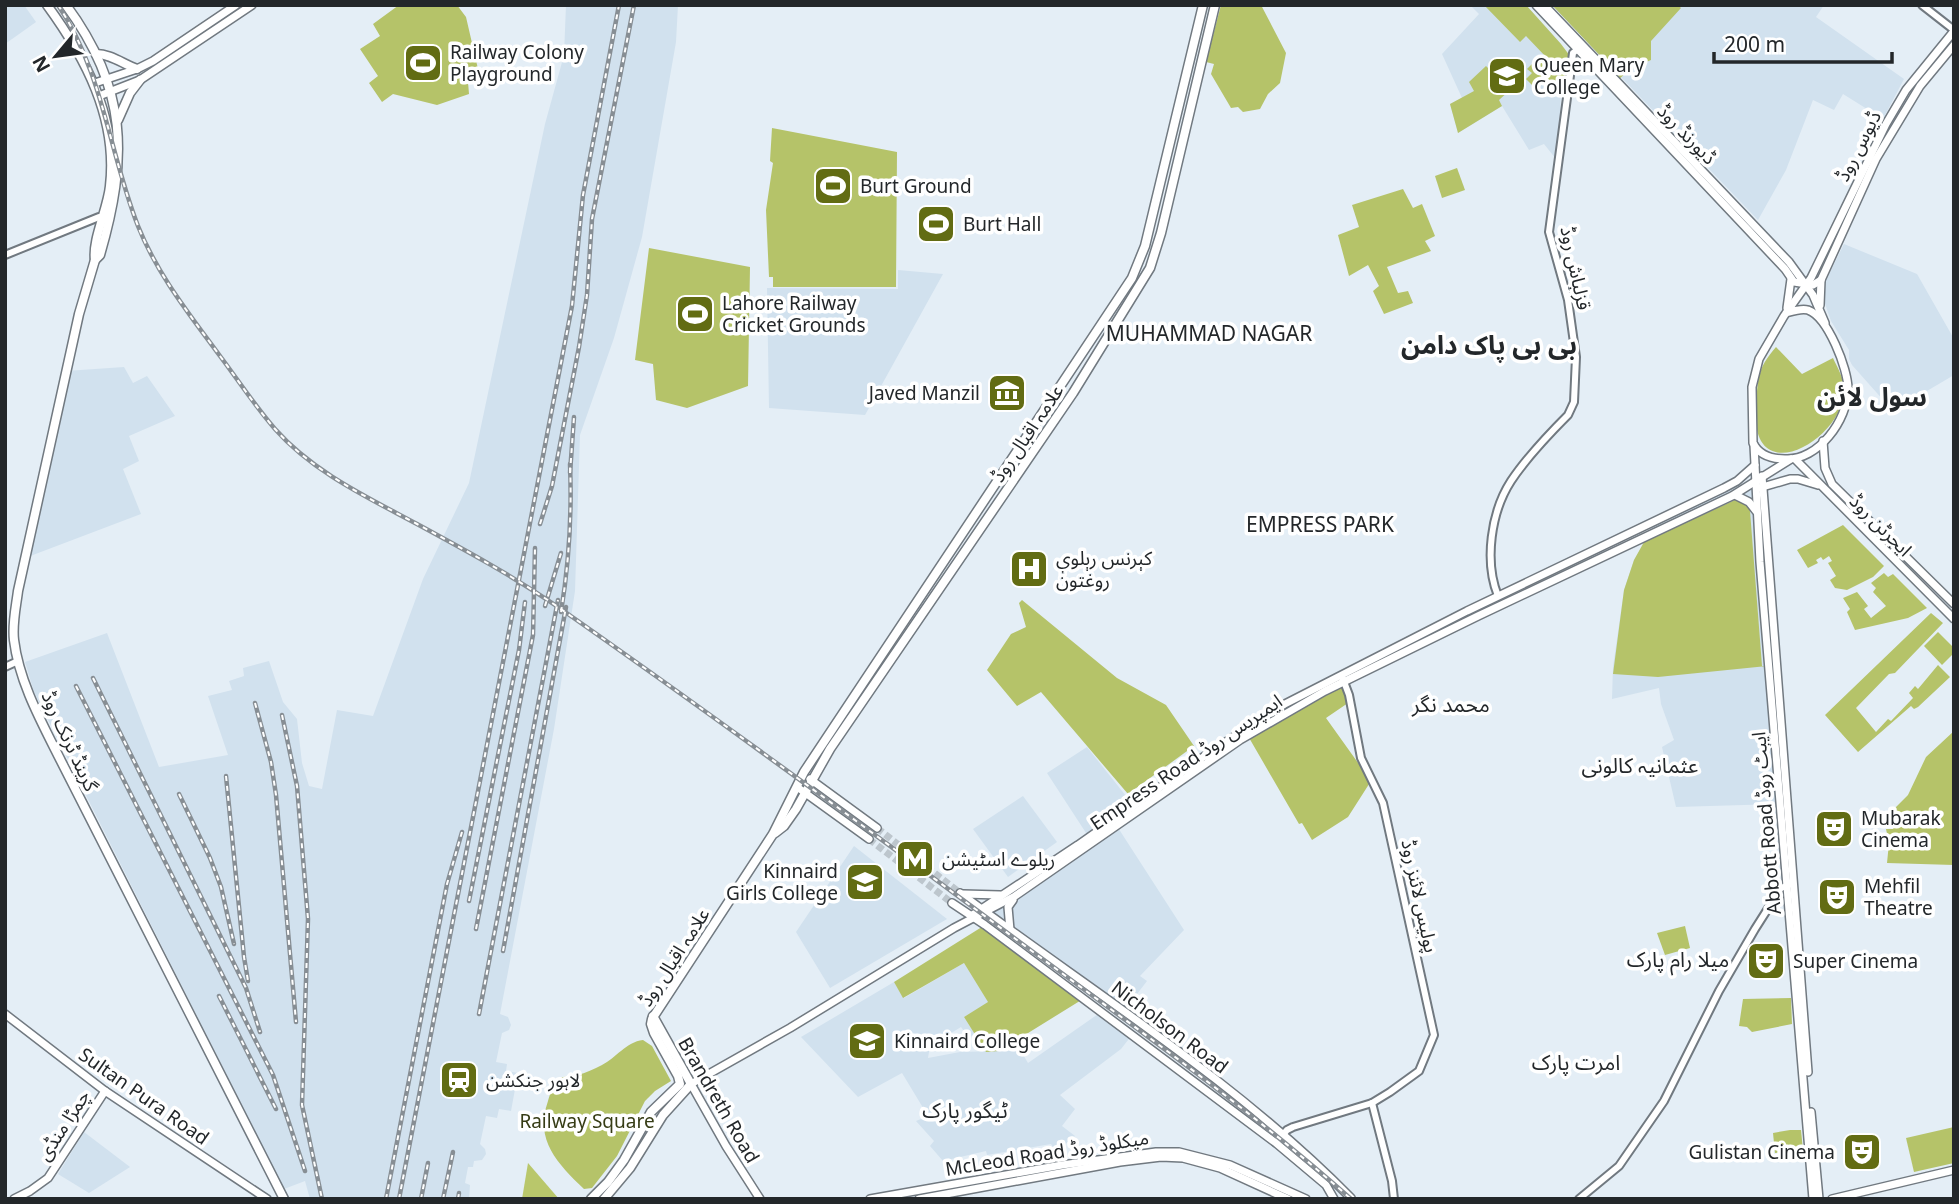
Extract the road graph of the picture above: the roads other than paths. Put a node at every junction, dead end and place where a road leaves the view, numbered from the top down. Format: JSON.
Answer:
{"nodes":[{"id":1,"x":47,"y":5,"type":"edge"},
{"id":2,"x":66,"y":5,"type":"edge"},
{"id":3,"x":236,"y":5,"type":"edge"},
{"id":4,"x":252,"y":5,"type":"edge"},
{"id":5,"x":1203,"y":5,"type":"edge"},
{"id":6,"x":1215,"y":5,"type":"edge"},
{"id":7,"x":1536,"y":5,"type":"edge"},
{"id":8,"x":1544,"y":5,"type":"edge"},
{"id":9,"x":1922,"y":5,"type":"edge"},
{"id":10,"x":1954,"y":30,"type":"edge"},
{"id":11,"x":1954,"y":45,"type":"edge"},
{"id":12,"x":1578,"y":49,"type":"junction"},
{"id":13,"x":96,"y":54,"type":"junction"},
{"id":14,"x":137,"y":69,"type":"junction"},
{"id":15,"x":107,"y":79,"type":"junction"},
{"id":16,"x":140,"y":80,"type":"junction"},
{"id":17,"x":95,"y":83,"type":"junction"},
{"id":18,"x":111,"y":91,"type":"junction"},
{"id":19,"x":99,"y":96,"type":"junction"},
{"id":20,"x":117,"y":121,"type":"junction"},
{"id":21,"x":104,"y":218,"type":"junction"},
{"id":22,"x":5,"y":255,"type":"edge"},
{"id":23,"x":95,"y":260,"type":"junction"},
{"id":24,"x":1791,"y":279,"type":"junction"},
{"id":25,"x":1821,"y":280,"type":"junction"},
{"id":26,"x":1807,"y":285,"type":"junction"},
{"id":27,"x":1819,"y":307,"type":"junction"},
{"id":28,"x":1786,"y":313,"type":"junction"},
{"id":29,"x":1826,"y":326,"type":"junction"},
{"id":30,"x":1823,"y":441,"type":"junction"},
{"id":31,"x":1754,"y":445,"type":"junction"},
{"id":32,"x":1793,"y":459,"type":"junction"},
{"id":33,"x":1755,"y":465,"type":"junction"},
{"id":34,"x":1778,"y":484,"type":"junction"},
{"id":35,"x":1819,"y":485,"type":"junction"},
{"id":36,"x":1755,"y":486,"type":"junction"},
{"id":37,"x":1735,"y":495,"type":"junction"},
{"id":38,"x":1763,"y":496,"type":"junction"},
{"id":39,"x":1756,"y":512,"type":"junction"},
{"id":40,"x":1498,"y":596,"type":"junction"},
{"id":41,"x":1954,"y":605,"type":"edge"},
{"id":42,"x":1947,"y":612,"type":"junction"},
{"id":43,"x":5,"y":619,"type":"edge"},
{"id":44,"x":1954,"y":619,"type":"edge"},
{"id":45,"x":14,"y":623,"type":"junction"},
{"id":46,"x":18,"y":661,"type":"junction"},
{"id":47,"x":5,"y":667,"type":"edge"},
{"id":48,"x":1772,"y":668,"type":"junction"},
{"id":49,"x":1342,"y":678,"type":"junction"},
{"id":50,"x":803,"y":774,"type":"junction"},
{"id":51,"x":811,"y":780,"type":"junction"},
{"id":52,"x":797,"y":787,"type":"junction"},
{"id":53,"x":806,"y":793,"type":"junction"},
{"id":54,"x":877,"y":828,"type":"tunnel mouth"},
{"id":55,"x":773,"y":835,"type":"junction"},
{"id":56,"x":869,"y":839,"type":"tunnel mouth"},
{"id":57,"x":1790,"y":884,"type":"junction"},
{"id":58,"x":1001,"y":895,"type":"junction"},
{"id":59,"x":1015,"y":897,"type":"junction"},
{"id":60,"x":952,"y":903,"type":"tunnel mouth"},
{"id":61,"x":984,"y":911,"type":"junction"},
{"id":62,"x":973,"y":917,"type":"junction"},
{"id":63,"x":1010,"y":930,"type":"junction"},
{"id":64,"x":5,"y":1014,"type":"edge"},
{"id":65,"x":653,"y":1016,"type":"junction"},
{"id":66,"x":691,"y":1084,"type":"junction"},
{"id":67,"x":104,"y":1091,"type":"junction"},
{"id":68,"x":1372,"y":1103,"type":"junction"},
{"id":69,"x":1283,"y":1135,"type":"junction"},
{"id":70,"x":1276,"y":1143,"type":"junction"},
{"id":71,"x":1954,"y":1170,"type":"edge"},
{"id":72,"x":915,"y":1190,"type":"junction"},
{"id":73,"x":19,"y":1198,"type":"edge"},
{"id":74,"x":1349,"y":1198,"type":"edge"},
{"id":75,"x":267,"y":1199,"type":"edge"},
{"id":76,"x":284,"y":1199,"type":"edge"},
{"id":77,"x":591,"y":1199,"type":"edge"},
{"id":78,"x":604,"y":1199,"type":"edge"},
{"id":79,"x":760,"y":1199,"type":"edge"},
{"id":80,"x":870,"y":1199,"type":"edge"},
{"id":81,"x":918,"y":1199,"type":"edge"},
{"id":82,"x":1288,"y":1199,"type":"edge"},
{"id":83,"x":1306,"y":1199,"type":"edge"},
{"id":84,"x":1334,"y":1199,"type":"edge"},
{"id":85,"x":1394,"y":1199,"type":"edge"},
{"id":86,"x":1579,"y":1199,"type":"edge"},
{"id":87,"x":1813,"y":1199,"type":"edge"},
{"id":88,"x":1819,"y":1199,"type":"edge"},
{"id":89,"x":1832,"y":1199,"type":"edge"}],
"edges":[{"from":1,"to":17,"type":"main road","name":"گرینڈ ٹرنک روڈ"},
{"from":2,"to":13,"type":"main road","name":"گرینڈ ٹرنک روڈ"},
{"from":3,"to":14,"type":"main road"},
{"from":4,"to":16,"type":"main road"},
{"from":5,"to":50,"type":"main road","name":"علامہ اقبال روڈ"},
{"from":6,"to":51,"type":"main road","name":"علامہ اقبال روڈ"},
{"from":7,"to":12,"type":"main road","name":"ڈیورنڈ روڈ"},
{"from":8,"to":26,"type":"main road","name":"ڈیورنڈ روڈ"},
{"from":9,"to":10,"type":"street"},
{"from":10,"to":26,"type":"main road","name":"ڈیوس روڈ"},
{"from":11,"to":25,"type":"main road","name":"ڈیوس روڈ"},
{"from":12,"to":24,"type":"main road","name":"ڈیورنڈ روڈ"},
{"from":12,"to":40,"type":"street","name":"قزلباش روڈ"},
{"from":13,"to":14,"type":"main road"},
{"from":13,"to":15,"type":"main road","name":"گرینڈ ٹرنک روڈ"},
{"from":14,"to":15,"type":"main road"},
{"from":15,"to":17,"type":"main road"},
{"from":15,"to":18,"type":"main road","name":"گرینڈ ٹرنک روڈ"},
{"from":16,"to":18,"type":"main road"},
{"from":16,"to":20,"type":"main road"},
{"from":17,"to":19,"type":"main road","name":"گرینڈ ٹرنک روڈ"},
{"from":18,"to":19,"type":"main road"},
{"from":18,"to":20,"type":"main road","name":"گرینڈ ٹرنک روڈ"},
{"from":19,"to":21,"type":"main road","name":"گرینڈ ٹرنک روڈ"},
{"from":20,"to":23,"type":"main road","name":"گرینڈ ٹرنک روڈ"},
{"from":21,"to":22,"type":"street"},
{"from":21,"to":23,"type":"main road","name":"گرینڈ ٹرنک روڈ"},
{"from":23,"to":45,"type":"main road","name":"گرینڈ ٹرنک روڈ"},
{"from":24,"to":26,"type":"main road"},
{"from":24,"to":28,"type":"main road"},
{"from":25,"to":26,"type":"main road"},
{"from":25,"to":27,"type":"main road","name":"ڈیوس روڈ"},
{"from":26,"to":27,"type":"main road","name":"ڈیورنڈ روڈ"},
{"from":26,"to":28,"type":"main road","name":"ڈیوس روڈ"},
{"from":27,"to":29,"type":"main road","name":"ڈیورنڈ روڈ"},
{"from":28,"to":29,"type":"main road"},
{"from":28,"to":31,"type":"main road"},
{"from":29,"to":30,"type":"main road"},
{"from":30,"to":32,"type":"main road"},
{"from":30,"to":41,"type":"main road"},
{"from":31,"to":32,"type":"main road"},
{"from":31,"to":33,"type":"main road","name":"Abbott Road ایبٹ روڈ"},
{"from":32,"to":35,"type":"main road","name":"ایجرٹن روڈ"},
{"from":32,"to":36,"type":"main road","name":"Abbott Road ایبٹ روڈ"},
{"from":33,"to":36,"type":"main road","name":"Abbott Road ایبٹ روڈ"},
{"from":33,"to":40,"type":"main road","name":"Empress Road ایمپریس روڈ"},
{"from":34,"to":35,"type":"main road"},
{"from":34,"to":36,"type":"main road"},
{"from":34,"to":38,"type":"main road"},
{"from":35,"to":42,"type":"main road","name":"ایجرٹن روڈ"},
{"from":36,"to":37,"type":"main road","name":"Empress Road ایمپریس روڈ"},
{"from":36,"to":38,"type":"main road","name":"Abbott Road ایبٹ روڈ"},
{"from":36,"to":39,"type":"main road","name":"Abbott Road ایبٹ روڈ"},
{"from":37,"to":39,"type":"main road"},
{"from":37,"to":49,"type":"main road","name":"Empress Road ایمپریس روڈ"},
{"from":38,"to":48,"type":"main road","name":"Abbott Road ایبٹ روڈ"},
{"from":39,"to":48,"type":"main road","name":"Abbott Road ایبٹ روڈ"},
{"from":40,"to":49,"type":"main road","name":"Empress Road ایمپریس روڈ"},
{"from":41,"to":42,"type":"street"},
{"from":42,"to":44,"type":"main road","name":"ایجرٹن روڈ"},
{"from":43,"to":45,"type":"main road"},
{"from":45,"to":46,"type":"main road","name":"گرینڈ ٹرنک روڈ"},
{"from":46,"to":47,"type":"street"},
{"from":46,"to":76,"type":"main road","name":"گرینڈ ٹرنک روڈ"},
{"from":48,"to":57,"type":"main road","name":"Abbott Road ایبٹ روڈ"},
{"from":49,"to":58,"type":"main road","name":"Empress Road ایمپریس روڈ"},
{"from":49,"to":59,"type":"main road","name":"Empress Road ایمپریس روڈ"},
{"from":49,"to":68,"type":"street","name":"پولیس لائنز روڈ"},
{"from":50,"to":51,"type":"main road"},
{"from":50,"to":52,"type":"main road","name":"علامہ اقبال روڈ"},
{"from":51,"to":53,"type":"main road","name":"علامہ اقبال روڈ"},
{"from":51,"to":54,"type":"main road"},
{"from":52,"to":53,"type":"main road"},
{"from":52,"to":55,"type":"main road","name":"علامہ اقبال روڈ"},
{"from":53,"to":55,"type":"main road","name":"علامہ اقبال روڈ"},
{"from":53,"to":56,"type":"main road"},
{"from":55,"to":65,"type":"main road","name":"علامہ اقبال روڈ"},
{"from":57,"to":86,"type":"street"},
{"from":57,"to":87,"type":"main road","name":"Abbott Road ایبٹ روڈ"},
{"from":57,"to":88,"type":"main road","name":"Abbott Road ایبٹ روڈ"},
{"from":58,"to":61,"type":"main road","name":"Empress Road ایمپریس روڈ"},
{"from":58,"to":61,"type":"main road","name":"Nicholson Road"},
{"from":59,"to":61,"type":"main road","name":"Empress Road ایمپریس روڈ"},
{"from":59,"to":63,"type":"main road"},
{"from":60,"to":62,"type":"main road","name":"Nicholson Road"},
{"from":61,"to":62,"type":"main road","name":"Empress Road ایمپریس روڈ"},
{"from":61,"to":63,"type":"main road","name":"Nicholson Road"},
{"from":62,"to":66,"type":"main road","name":"Empress Road ایمپریس روڈ"},
{"from":62,"to":70,"type":"main road","name":"Nicholson Road"},
{"from":63,"to":69,"type":"main road","name":"Nicholson Road"},
{"from":64,"to":67,"type":"main road","name":"Sultan Pura Road"},
{"from":65,"to":66,"type":"main road","name":"Brandreth Road"},
{"from":65,"to":77,"type":"main road","name":"علامہ اقبال روڈ"},
{"from":66,"to":78,"type":"main road"},
{"from":66,"to":79,"type":"main road","name":"Brandreth Road"},
{"from":67,"to":73,"type":"main road","name":"چمڑا منڈی"},
{"from":67,"to":75,"type":"main road","name":"Sultan Pura Road"},
{"from":68,"to":69,"type":"street","name":"پولیس لائنز روڈ"},
{"from":68,"to":85,"type":"street"},
{"from":69,"to":70,"type":"street"},
{"from":69,"to":74,"type":"main road","name":"Nicholson Road"},
{"from":70,"to":84,"type":"main road","name":"Nicholson Road"},
{"from":71,"to":89,"type":"main road"},
{"from":72,"to":80,"type":"main road","name":"McLeod Road میکلوڈ روڈ"},
{"from":72,"to":81,"type":"main road"},
{"from":72,"to":83,"type":"main road","name":"McLeod Road میکلوڈ روڈ"},
{"from":81,"to":82,"type":"main road","name":"McLeod Road میکلوڈ روڈ"}]}
